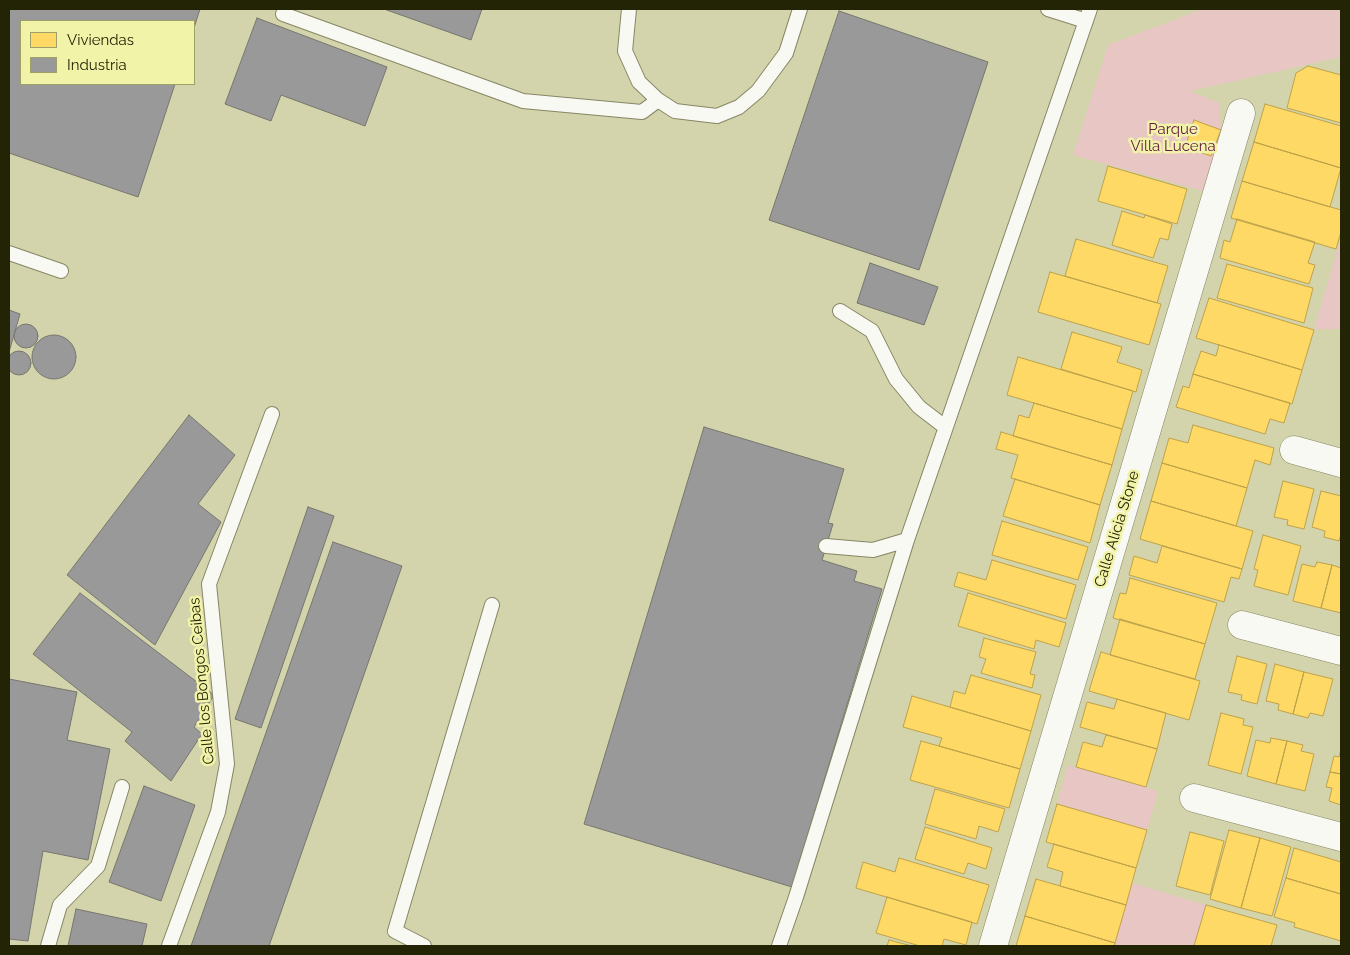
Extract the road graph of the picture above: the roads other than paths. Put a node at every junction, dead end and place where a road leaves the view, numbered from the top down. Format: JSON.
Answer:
{"nodes":[{"id":1,"x":629,"y":9,"type":"edge"},
{"id":2,"x":800,"y":9,"type":"edge"},
{"id":3,"x":1048,"y":9,"type":"edge"},
{"id":4,"x":283,"y":14,"type":"dead end"},
{"id":5,"x":1088,"y":15,"type":"edge"},
{"id":6,"x":658,"y":100,"type":"junction"},
{"id":7,"x":1241,"y":112,"type":"dead end"},
{"id":8,"x":9,"y":253,"type":"edge"},
{"id":9,"x":61,"y":271,"type":"dead end"},
{"id":10,"x":840,"y":311,"type":"dead end"},
{"id":11,"x":272,"y":414,"type":"dead end"},
{"id":12,"x":945,"y":427,"type":"junction"},
{"id":13,"x":1294,"y":450,"type":"dead end"},
{"id":14,"x":1341,"y":463,"type":"edge"},
{"id":15,"x":907,"y":540,"type":"junction"},
{"id":16,"x":826,"y":546,"type":"dead end"},
{"id":17,"x":492,"y":605,"type":"dead end"},
{"id":18,"x":1242,"y":625,"type":"dead end"},
{"id":19,"x":1341,"y":651,"type":"edge"},
{"id":20,"x":122,"y":787,"type":"dead end"},
{"id":21,"x":1194,"y":798,"type":"dead end"},
{"id":22,"x":1341,"y":837,"type":"edge"},
{"id":23,"x":48,"y":946,"type":"edge"},
{"id":24,"x":169,"y":946,"type":"edge"},
{"id":25,"x":424,"y":946,"type":"edge"},
{"id":26,"x":779,"y":946,"type":"edge"},
{"id":27,"x":993,"y":946,"type":"edge"}],
"edges":[{"from":1,"to":6,"type":"lane"},
{"from":2,"to":6,"type":"lane"},
{"from":3,"to":5,"type":"lane"},
{"from":4,"to":6,"type":"lane"},
{"from":5,"to":12,"type":"lane"},
{"from":7,"to":27,"type":"street","name":"Calle Alicia Stone"},
{"from":8,"to":9,"type":"lane"},
{"from":10,"to":12,"type":"lane"},
{"from":11,"to":24,"type":"lane","name":"Calle los Bongos Ceibas"},
{"from":12,"to":15,"type":"lane"},
{"from":13,"to":14,"type":"street"},
{"from":15,"to":16,"type":"lane"},
{"from":15,"to":26,"type":"lane"},
{"from":17,"to":25,"type":"lane"},
{"from":18,"to":19,"type":"street"},
{"from":20,"to":23,"type":"lane"},
{"from":21,"to":22,"type":"street"}]}
